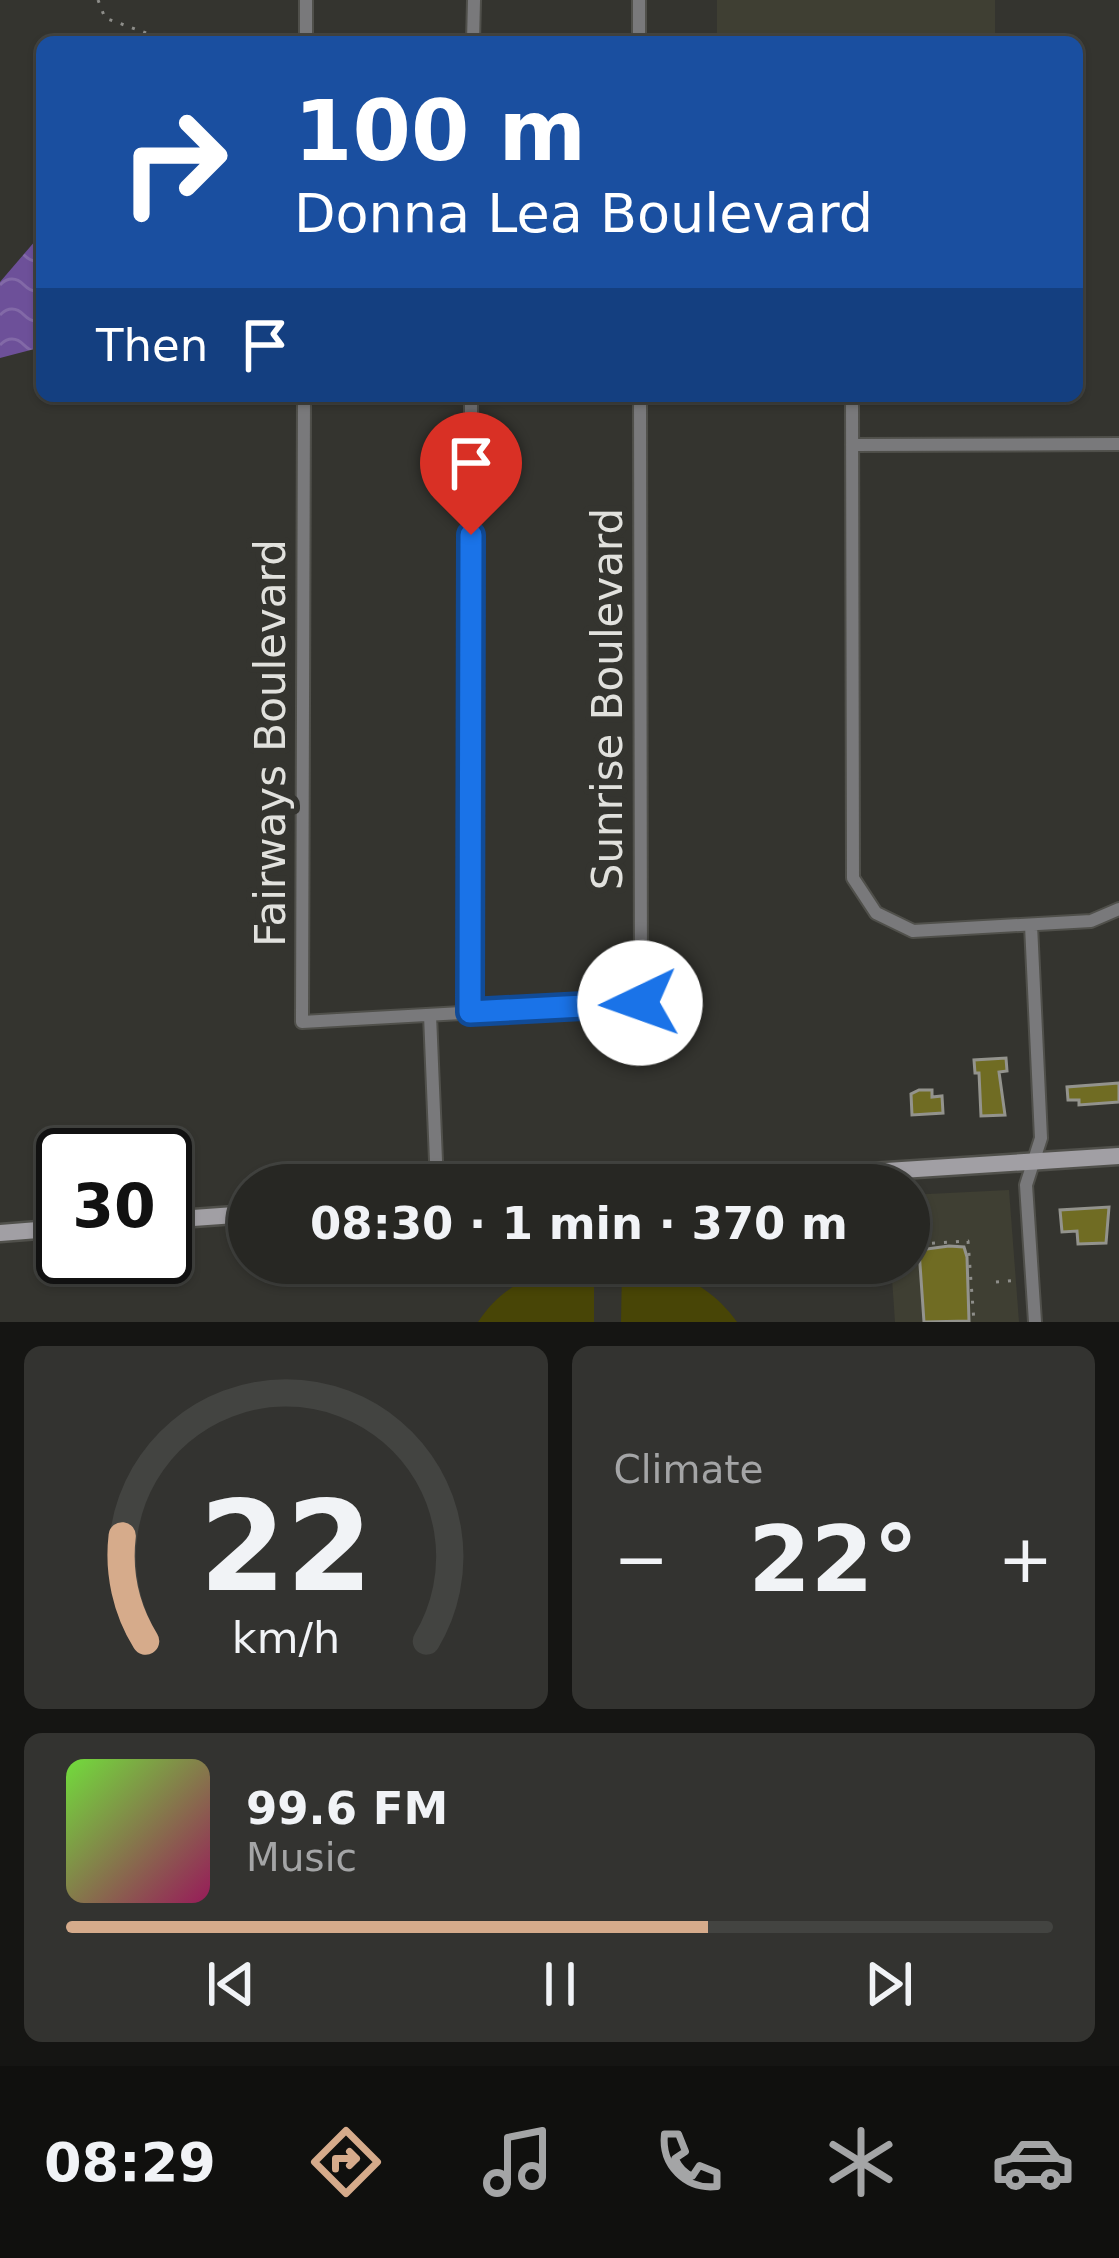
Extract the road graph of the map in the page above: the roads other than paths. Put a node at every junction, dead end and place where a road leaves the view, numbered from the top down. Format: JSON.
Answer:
{"nodes":[{"id":1,"x":306,"y":0,"type":"edge"},
{"id":2,"x":474,"y":0,"type":"edge"},
{"id":3,"x":639,"y":0,"type":"edge"},
{"id":4,"x":306,"y":36,"type":"edge"},
{"id":5,"x":473,"y":36,"type":"edge"},
{"id":6,"x":639,"y":36,"type":"edge"},
{"id":7,"x":304,"y":402,"type":"edge"},
{"id":8,"x":471,"y":402,"type":"edge"},
{"id":9,"x":640,"y":402,"type":"edge"},
{"id":10,"x":851,"y":402,"type":"edge"},
{"id":11,"x":1119,"y":444,"type":"edge"},
{"id":12,"x":852,"y":445,"type":"junction"},
{"id":13,"x":1119,"y":909,"type":"edge"},
{"id":14,"x":1031,"y":925,"type":"junction"},
{"id":15,"x":470,"y":1012,"type":"junction"},
{"id":16,"x":430,"y":1015,"type":"junction"},
{"id":17,"x":1119,"y":1156,"type":"edge"},
{"id":18,"x":1034,"y":1161,"type":"junction"},
{"id":19,"x":436,"y":1164,"type":"edge"},
{"id":20,"x":930,"y":1168,"type":"edge"},
{"id":21,"x":228,"y":1216,"type":"edge"},
{"id":22,"x":192,"y":1218,"type":"edge"},
{"id":23,"x":36,"y":1230,"type":"edge"},
{"id":24,"x":0,"y":1233,"type":"edge"},
{"id":25,"x":1035,"y":1322,"type":"edge"}],
"edges":[{"from":1,"to":4,"type":"street"},
{"from":2,"to":5,"type":"street"},
{"from":3,"to":6,"type":"street"},
{"from":7,"to":16,"type":"street","name":"Fairways Boulevard"},
{"from":8,"to":15,"type":"street"},
{"from":9,"to":15,"type":"street","name":"Sunrise Boulevard"},
{"from":10,"to":12,"type":"street"},
{"from":11,"to":12,"type":"street"},
{"from":12,"to":14,"type":"street"},
{"from":13,"to":14,"type":"street"},
{"from":14,"to":18,"type":"street"},
{"from":15,"to":16,"type":"street"},
{"from":16,"to":19,"type":"street"},
{"from":17,"to":18,"type":"main road"},
{"from":18,"to":20,"type":"main road"},
{"from":18,"to":25,"type":"street"},
{"from":21,"to":22,"type":"main road"},
{"from":23,"to":24,"type":"main road"}]}
